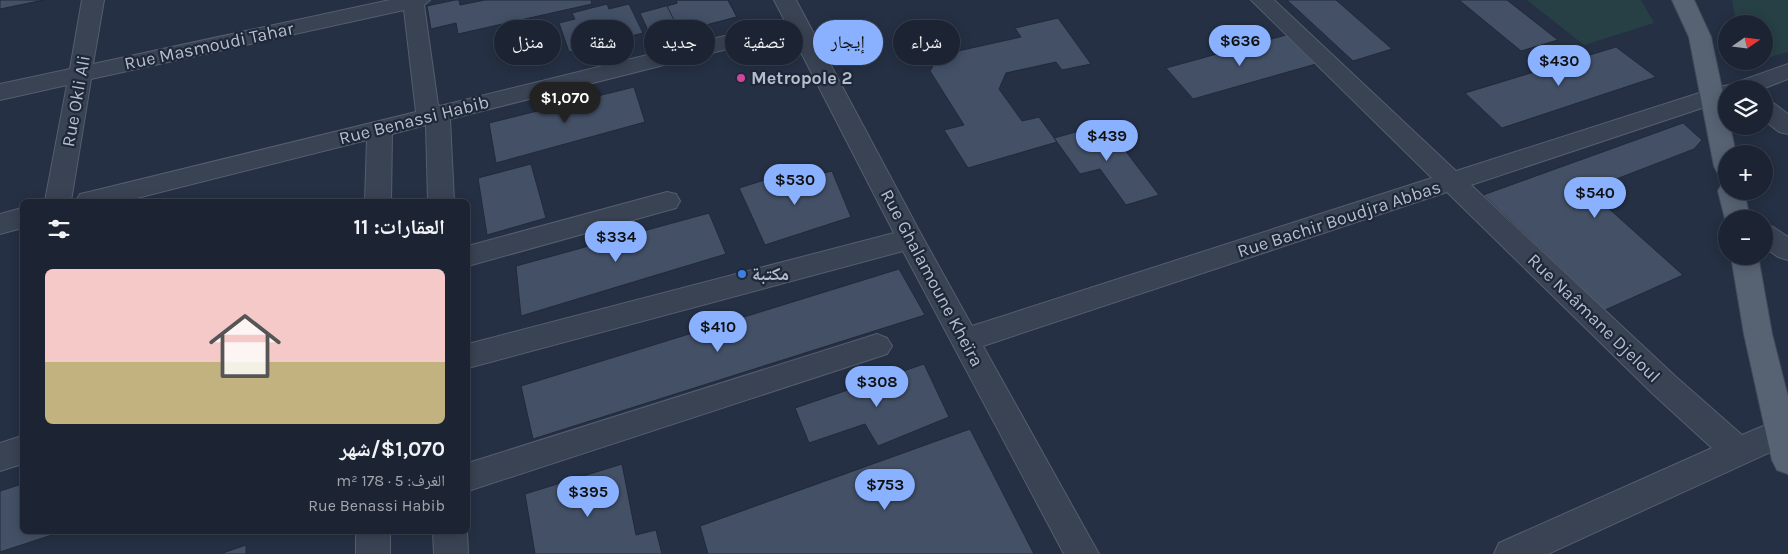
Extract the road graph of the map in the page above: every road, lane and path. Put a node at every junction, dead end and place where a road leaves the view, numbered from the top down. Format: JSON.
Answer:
{"nodes":[{"id":1,"x":93,"y":0,"type":"edge"},
{"id":2,"x":415,"y":0,"type":"edge"},
{"id":3,"x":785,"y":0,"type":"edge"},
{"id":4,"x":1262,"y":0,"type":"edge"},
{"id":5,"x":1683,"y":0,"type":"edge"},
{"id":6,"x":1702,"y":0,"type":"edge"},
{"id":7,"x":795,"y":20,"type":"edge"},
{"id":8,"x":803,"y":36,"type":"edge"},
{"id":9,"x":1700,"y":37,"type":"junction"},
{"id":10,"x":725,"y":43,"type":"edge"},
{"id":11,"x":1788,"y":71,"type":"edge"},
{"id":12,"x":80,"y":75,"type":"junction"},
{"id":13,"x":1763,"y":80,"type":"edge"},
{"id":14,"x":1718,"y":91,"type":"edge"},
{"id":15,"x":0,"y":92,"type":"edge"},
{"id":16,"x":1718,"y":94,"type":"edge"},
{"id":17,"x":433,"y":114,"type":"junction"},
{"id":18,"x":1773,"y":115,"type":"edge"},
{"id":19,"x":1788,"y":126,"type":"edge"},
{"id":20,"x":380,"y":129,"type":"junction"},
{"id":21,"x":1453,"y":182,"type":"junction"},
{"id":22,"x":58,"y":199,"type":"edge"},
{"id":23,"x":97,"y":199,"type":"edge"},
{"id":24,"x":378,"y":199,"type":"edge"},
{"id":25,"x":441,"y":199,"type":"edge"},
{"id":26,"x":666,"y":201,"type":"dead end"},
{"id":27,"x":20,"y":219,"type":"edge"},
{"id":28,"x":0,"y":224,"type":"edge"},
{"id":29,"x":910,"y":240,"type":"junction"},
{"id":30,"x":1773,"y":240,"type":"edge"},
{"id":31,"x":1788,"y":250,"type":"edge"},
{"id":32,"x":470,"y":255,"type":"edge"},
{"id":33,"x":1746,"y":265,"type":"edge"},
{"id":34,"x":965,"y":340,"type":"junction"},
{"id":35,"x":877,"y":346,"type":"dead end"},
{"id":36,"x":470,"y":355,"type":"edge"},
{"id":37,"x":1784,"y":446,"type":"edge"},
{"id":38,"x":20,"y":451,"type":"edge"},
{"id":39,"x":1737,"y":451,"type":"junction"},
{"id":40,"x":0,"y":457,"type":"edge"},
{"id":41,"x":470,"y":476,"type":"edge"},
{"id":42,"x":373,"y":534,"type":"edge"},
{"id":43,"x":450,"y":534,"type":"edge"},
{"id":44,"x":374,"y":554,"type":"edge"},
{"id":45,"x":451,"y":554,"type":"edge"},
{"id":46,"x":1082,"y":554,"type":"edge"},
{"id":47,"x":1511,"y":554,"type":"edge"}],
"edges":[{"from":1,"to":12,"type":"street","name":"Rue Okli Ali"},
{"from":2,"to":12,"type":"street","name":"Rue Masmoudi Tahar"},
{"from":2,"to":17,"type":"street"},
{"from":3,"to":7,"type":"street","name":"Rue Ghalamoune Kheïra"},
{"from":4,"to":21,"type":"street","name":"Rue Naâmane Djeloul"},
{"from":5,"to":9,"type":"main road"},
{"from":6,"to":9,"type":"main road"},
{"from":8,"to":29,"type":"street","name":"Rue Ghalamoune Kheïra"},
{"from":9,"to":14,"type":"main road"},
{"from":10,"to":17,"type":"street","name":"Rue Benassi Habib"},
{"from":11,"to":13,"type":"street"},
{"from":12,"to":15,"type":"street","name":"Rue Masmoudi Tahar"},
{"from":12,"to":22,"type":"street","name":"Rue Okli Ali"},
{"from":16,"to":21,"type":"street","name":"Rue Bachir Boudjra Abbas"},
{"from":17,"to":20,"type":"street","name":"Rue Benassi Habib"},
{"from":17,"to":25,"type":"street"},
{"from":18,"to":19,"type":"street"},
{"from":20,"to":23,"type":"street","name":"Rue Benassi Habib"},
{"from":20,"to":24,"type":"street"},
{"from":21,"to":34,"type":"street","name":"Rue Bachir Boudjra Abbas"},
{"from":21,"to":39,"type":"street","name":"Rue Naâmane Djeloul"},
{"from":26,"to":32,"type":"street"},
{"from":27,"to":28,"type":"street"},
{"from":29,"to":34,"type":"street","name":"Rue Ghalamoune Kheïra"},
{"from":29,"to":36,"type":"street"},
{"from":30,"to":31,"type":"street"},
{"from":33,"to":37,"type":"main road"},
{"from":34,"to":46,"type":"street","name":"Rue Ghalamoune Kheïra"},
{"from":35,"to":41,"type":"street"},
{"from":37,"to":39,"type":"street"},
{"from":38,"to":40,"type":"street"},
{"from":39,"to":47,"type":"street"},
{"from":42,"to":44,"type":"street"},
{"from":43,"to":45,"type":"street"}]}
